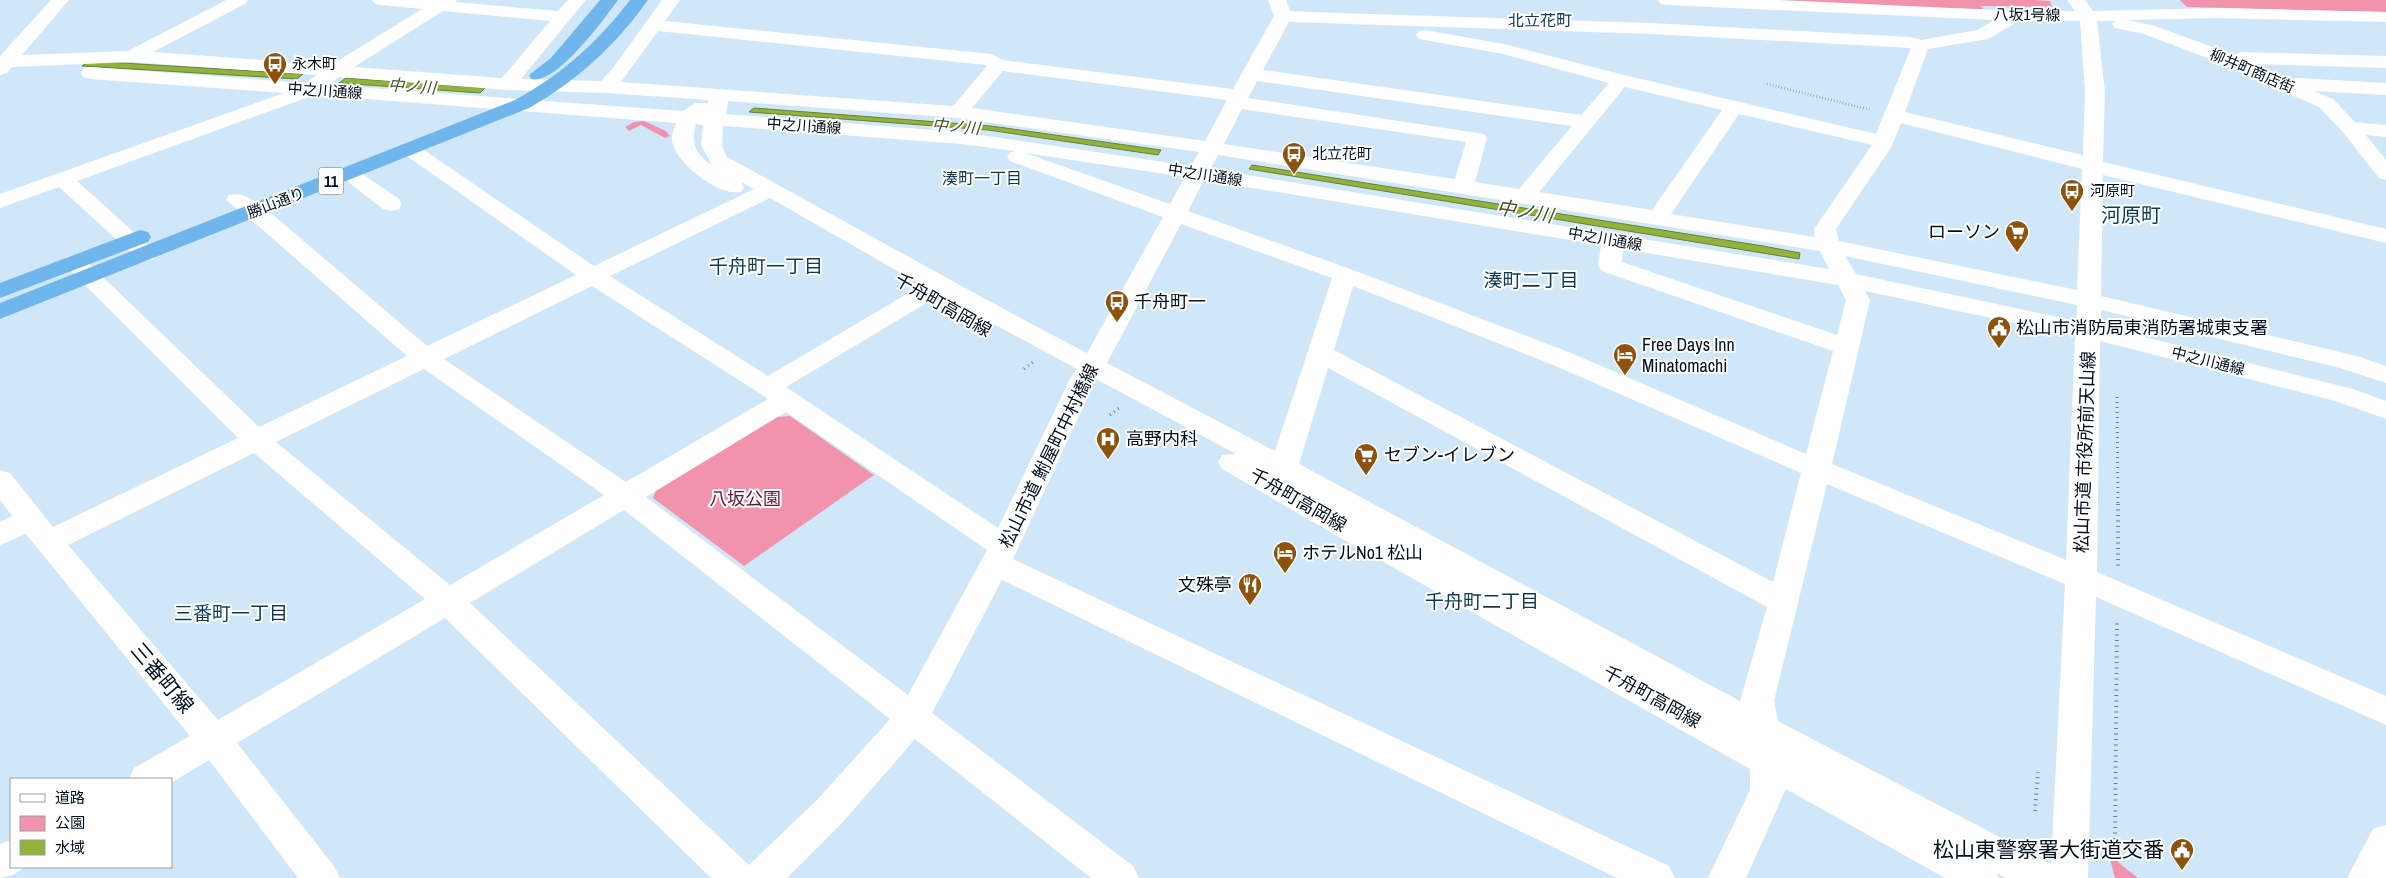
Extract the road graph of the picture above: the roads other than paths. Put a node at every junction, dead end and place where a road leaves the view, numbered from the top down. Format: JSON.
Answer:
{"nodes":[{"id":1,"x":60,"y":0,"type":"edge"},
{"id":2,"x":238,"y":0,"type":"edge"},
{"id":3,"x":381,"y":0,"type":"edge"},
{"id":4,"x":577,"y":0,"type":"edge"},
{"id":5,"x":671,"y":0,"type":"edge"},
{"id":6,"x":1667,"y":0,"type":"edge"},
{"id":7,"x":1347,"y":2,"type":"dead end"},
{"id":8,"x":443,"y":3,"type":"edge"},
{"id":9,"x":607,"y":3,"type":"edge"},
{"id":10,"x":637,"y":3,"type":"edge"},
{"id":11,"x":1280,"y":8,"type":"edge"},
{"id":12,"x":2082,"y":8,"type":"edge"},
{"id":13,"x":2015,"y":16,"type":"junction"},
{"id":14,"x":563,"y":17,"type":"junction"},
{"id":15,"x":2386,"y":17,"type":"edge"},
{"id":16,"x":1376,"y":21,"type":"junction"},
{"id":17,"x":654,"y":25,"type":"junction"},
{"id":18,"x":1991,"y":30,"type":"junction"},
{"id":19,"x":1789,"y":35,"type":"junction"},
{"id":20,"x":1921,"y":45,"type":"junction"},
{"id":21,"x":132,"y":56,"type":"junction"},
{"id":22,"x":2222,"y":57,"type":"junction"},
{"id":23,"x":2386,"y":62,"type":"edge"},
{"id":24,"x":2,"y":64,"type":"edge"},
{"id":25,"x":998,"y":65,"type":"junction"},
{"id":26,"x":335,"y":71,"type":"junction"},
{"id":27,"x":1250,"y":74,"type":"junction"},
{"id":28,"x":1621,"y":80,"type":"junction"},
{"id":29,"x":2283,"y":83,"type":"junction"},
{"id":30,"x":555,"y":85,"type":"junction"},
{"id":31,"x":606,"y":87,"type":"junction"},
{"id":32,"x":2386,"y":89,"type":"edge"},
{"id":33,"x":308,"y":91,"type":"junction"},
{"id":34,"x":518,"y":91,"type":"junction"},
{"id":35,"x":1237,"y":99,"type":"junction"},
{"id":36,"x":492,"y":101,"type":"junction"},
{"id":37,"x":1735,"y":106,"type":"junction"},
{"id":38,"x":718,"y":107,"type":"junction"},
{"id":39,"x":958,"y":112,"type":"junction"},
{"id":40,"x":1893,"y":115,"type":"junction"},
{"id":41,"x":688,"y":117,"type":"junction"},
{"id":42,"x":1586,"y":122,"type":"junction"},
{"id":43,"x":2349,"y":127,"type":"junction"},
{"id":44,"x":2386,"y":131,"type":"edge"},
{"id":45,"x":961,"y":138,"type":"junction"},
{"id":46,"x":1883,"y":142,"type":"junction"},
{"id":47,"x":411,"y":150,"type":"junction"},
{"id":48,"x":1203,"y":161,"type":"junction"},
{"id":49,"x":2094,"y":166,"type":"junction"},
{"id":50,"x":350,"y":174,"type":"junction"},
{"id":51,"x":2386,"y":174,"type":"edge"},
{"id":52,"x":62,"y":179,"type":"junction"},
{"id":53,"x":1464,"y":187,"type":"junction"},
{"id":54,"x":760,"y":193,"type":"junction"},
{"id":55,"x":1524,"y":196,"type":"junction"},
{"id":56,"x":0,"y":201,"type":"edge"},
{"id":57,"x":391,"y":204,"type":"dead end"},
{"id":58,"x":246,"y":206,"type":"junction"},
{"id":59,"x":1176,"y":214,"type":"junction"},
{"id":60,"x":1658,"y":217,"type":"junction"},
{"id":61,"x":2386,"y":236,"type":"edge"},
{"id":62,"x":1613,"y":240,"type":"junction"},
{"id":63,"x":1828,"y":246,"type":"junction"},
{"id":64,"x":138,"y":247,"type":"junction"},
{"id":65,"x":82,"y":270,"type":"junction"},
{"id":66,"x":1345,"y":275,"type":"junction"},
{"id":67,"x":593,"y":276,"type":"junction"},
{"id":68,"x":1844,"y":279,"type":"junction"},
{"id":69,"x":0,"y":291,"type":"edge"},
{"id":70,"x":930,"y":291,"type":"junction"},
{"id":71,"x":2089,"y":300,"type":"junction"},
{"id":72,"x":0,"y":312,"type":"edge"},
{"id":73,"x":2089,"y":331,"type":"junction"},
{"id":74,"x":1846,"y":347,"type":"junction"},
{"id":75,"x":1319,"y":352,"type":"junction"},
{"id":76,"x":424,"y":357,"type":"junction"},
{"id":77,"x":1087,"y":373,"type":"junction"},
{"id":78,"x":2386,"y":375,"type":"edge"},
{"id":79,"x":778,"y":394,"type":"junction"},
{"id":80,"x":2386,"y":410,"type":"edge"},
{"id":81,"x":257,"y":441,"type":"junction"},
{"id":82,"x":1817,"y":469,"type":"junction"},
{"id":83,"x":1280,"y":477,"type":"junction"},
{"id":84,"x":0,"y":480,"type":"edge"},
{"id":85,"x":624,"y":495,"type":"junction"},
{"id":86,"x":39,"y":531,"type":"junction"},
{"id":87,"x":0,"y":534,"type":"edge"},
{"id":88,"x":1000,"y":556,"type":"junction"},
{"id":89,"x":2081,"y":578,"type":"junction"},
{"id":90,"x":448,"y":601,"type":"junction"},
{"id":91,"x":1784,"y":602,"type":"junction"},
{"id":92,"x":2385,"y":711,"type":"edge"},
{"id":93,"x":913,"y":717,"type":"junction"},
{"id":94,"x":1762,"y":729,"type":"junction"},
{"id":95,"x":214,"y":740,"type":"junction"},
{"id":96,"x":1768,"y":762,"type":"junction"},
{"id":97,"x":149,"y":778,"type":"edge"},
{"id":98,"x":2386,"y":841,"type":"edge"},
{"id":99,"x":1966,"y":865,"type":"edge"},
{"id":100,"x":321,"y":878,"type":"edge"},
{"id":101,"x":737,"y":878,"type":"edge"},
{"id":102,"x":760,"y":878,"type":"edge"},
{"id":103,"x":1120,"y":878,"type":"edge"},
{"id":104,"x":1656,"y":878,"type":"edge"},
{"id":105,"x":1727,"y":878,"type":"edge"},
{"id":106,"x":2041,"y":878,"type":"edge"},
{"id":107,"x":2069,"y":878,"type":"edge"},
{"id":108,"x":2366,"y":878,"type":"edge"}],
"edges":[{"from":1,"to":24,"type":"street"},
{"from":2,"to":21,"type":"street"},
{"from":3,"to":8,"type":"street"},
{"from":4,"to":14,"type":"street"},
{"from":5,"to":17,"type":"street"},
{"from":6,"to":13,"type":"street","name":"八坂1号線"},
{"from":7,"to":11,"type":"street"},
{"from":8,"to":14,"type":"street"},
{"from":8,"to":26,"type":"street"},
{"from":9,"to":34,"type":"highway","name":"勝山通り","number":"11"},
{"from":10,"to":30,"type":"highway","name":"勝山通り","number":"11"},
{"from":11,"to":16,"type":"street"},
{"from":11,"to":27,"type":"street","name":"松山市道 鮒屋町中村橋線"},
{"from":12,"to":13,"type":"street","name":"八坂1号線"},
{"from":12,"to":15,"type":"street","name":"八坂1号線"},
{"from":12,"to":22,"type":"street","name":"柳井町商店街"},
{"from":12,"to":49,"type":"street","name":"松山市道 市役所前天山線"},
{"from":13,"to":18,"type":"street"},
{"from":14,"to":34,"type":"street"},
{"from":16,"to":19,"type":"street"},
{"from":16,"to":28,"type":"street"},
{"from":17,"to":25,"type":"street"},
{"from":17,"to":31,"type":"street"},
{"from":18,"to":19,"type":"street"},
{"from":18,"to":20,"type":"street"},
{"from":19,"to":20,"type":"street"},
{"from":20,"to":40,"type":"street"},
{"from":21,"to":24,"type":"street","name":"中之川通線"},
{"from":21,"to":26,"type":"street","name":"中之川通線"},
{"from":22,"to":23,"type":"street"},
{"from":22,"to":29,"type":"street","name":"柳井町商店街"},
{"from":24,"to":33,"type":"street","name":"中之川通線"},
{"from":25,"to":35,"type":"street"},
{"from":25,"to":39,"type":"street"},
{"from":26,"to":33,"type":"street"},
{"from":26,"to":34,"type":"street","name":"中之川通線"},
{"from":27,"to":35,"type":"street","name":"松山市道 鮒屋町中村橋線"},
{"from":27,"to":42,"type":"street"},
{"from":28,"to":37,"type":"street"},
{"from":28,"to":42,"type":"street"},
{"from":29,"to":32,"type":"street"},
{"from":29,"to":43,"type":"street","name":"柳井町商店街"},
{"from":30,"to":31,"type":"street","name":"中之川通線"},
{"from":30,"to":34,"type":"highway","name":"勝山通り","number":"11"},
{"from":31,"to":38,"type":"street","name":"中之川通線"},
{"from":33,"to":36,"type":"street","name":"中之川通線"},
{"from":33,"to":52,"type":"street"},
{"from":34,"to":36,"type":"highway","name":"勝山通り","number":"11"},
{"from":34,"to":41,"type":"street","name":"中之川通線"},
{"from":34,"to":47,"type":"highway","name":"勝山通り","number":"11"},
{"from":35,"to":48,"type":"street","name":"松山市道 鮒屋町中村橋線"},
{"from":35,"to":53,"type":"street"},
{"from":36,"to":58,"type":"highway","name":"勝山通り","number":"11"},
{"from":37,"to":46,"type":"street"},
{"from":37,"to":60,"type":"street"},
{"from":38,"to":39,"type":"street","name":"中之川通線"},
{"from":38,"to":41,"type":"street","name":"中之川通線"},
{"from":38,"to":45,"type":"street","name":"中之川通線"},
{"from":38,"to":54,"type":"street","name":"千舟町高岡線"},
{"from":39,"to":48,"type":"street","name":"中之川通線"},
{"from":40,"to":46,"type":"street"},
{"from":40,"to":49,"type":"street"},
{"from":41,"to":54,"type":"street","name":"千舟町高岡線"},
{"from":42,"to":55,"type":"street"},
{"from":43,"to":44,"type":"street"},
{"from":43,"to":51,"type":"street","name":"柳井町商店街"},
{"from":45,"to":48,"type":"street","name":"中之川通線"},
{"from":45,"to":59,"type":"street"},
{"from":46,"to":63,"type":"street"},
{"from":47,"to":50,"type":"highway","name":"勝山通り","number":"11"},
{"from":47,"to":67,"type":"street"},
{"from":48,"to":53,"type":"street","name":"中之川通線"},
{"from":48,"to":59,"type":"street","name":"松山市道 鮒屋町中村橋線"},
{"from":48,"to":62,"type":"street","name":"中之川通線"},
{"from":49,"to":61,"type":"street"},
{"from":49,"to":71,"type":"street","name":"松山市道 市役所前天山線"},
{"from":50,"to":57,"type":"street"},
{"from":50,"to":58,"type":"highway","name":"勝山通り","number":"11"},
{"from":52,"to":56,"type":"street"},
{"from":52,"to":64,"type":"street"},
{"from":53,"to":55,"type":"street","name":"中之川通線"},
{"from":54,"to":67,"type":"street"},
{"from":54,"to":70,"type":"street","name":"千舟町高岡線"},
{"from":55,"to":60,"type":"street","name":"中之川通線"},
{"from":58,"to":64,"type":"highway","name":"勝山通り","number":"11"},
{"from":58,"to":76,"type":"street"},
{"from":59,"to":66,"type":"street"},
{"from":59,"to":77,"type":"street","name":"松山市道 鮒屋町中村橋線"},
{"from":60,"to":63,"type":"street","name":"中之川通線"},
{"from":62,"to":68,"type":"street","name":"中之川通線"},
{"from":62,"to":74,"type":"street"},
{"from":63,"to":68,"type":"street"},
{"from":63,"to":71,"type":"street","name":"中之川通線"},
{"from":64,"to":65,"type":"highway","name":"勝山通り","number":"11"},
{"from":65,"to":69,"type":"highway","name":"勝山通り","number":"11"},
{"from":65,"to":72,"type":"highway","name":"勝山通り","number":"11"},
{"from":65,"to":81,"type":"street"},
{"from":66,"to":75,"type":"street"},
{"from":66,"to":82,"type":"street"},
{"from":67,"to":76,"type":"street"},
{"from":67,"to":79,"type":"street"},
{"from":68,"to":73,"type":"street","name":"中之川通線"},
{"from":68,"to":74,"type":"street"},
{"from":70,"to":77,"type":"street","name":"千舟町高岡線"},
{"from":70,"to":79,"type":"street"},
{"from":71,"to":73,"type":"street","name":"松山市道 市役所前天山線"},
{"from":71,"to":78,"type":"street","name":"中之川通線"},
{"from":73,"to":80,"type":"street","name":"中之川通線"},
{"from":73,"to":89,"type":"street","name":"松山市道 市役所前天山線"},
{"from":74,"to":82,"type":"street"},
{"from":75,"to":83,"type":"street"},
{"from":75,"to":91,"type":"street"},
{"from":76,"to":81,"type":"street"},
{"from":76,"to":85,"type":"street"},
{"from":77,"to":83,"type":"street","name":"千舟町高岡線"},
{"from":77,"to":88,"type":"street","name":"松山市道 鮒屋町中村橋線"},
{"from":79,"to":85,"type":"street"},
{"from":79,"to":88,"type":"street"},
{"from":81,"to":86,"type":"street"},
{"from":81,"to":90,"type":"street"},
{"from":82,"to":89,"type":"street"},
{"from":82,"to":91,"type":"street"},
{"from":83,"to":94,"type":"street","name":"千舟町高岡線"},
{"from":83,"to":96,"type":"street","name":"千舟町高岡線"},
{"from":84,"to":86,"type":"street","name":"三番町線"},
{"from":85,"to":90,"type":"street"},
{"from":85,"to":93,"type":"street"},
{"from":86,"to":87,"type":"street"},
{"from":86,"to":95,"type":"street","name":"三番町線"},
{"from":88,"to":93,"type":"street","name":"松山市道 鮒屋町中村橋線"},
{"from":88,"to":104,"type":"street"},
{"from":89,"to":92,"type":"street"},
{"from":89,"to":107,"type":"street","name":"松山市道 市役所前天山線"},
{"from":90,"to":95,"type":"street"},
{"from":90,"to":101,"type":"street"},
{"from":91,"to":94,"type":"street"},
{"from":93,"to":102,"type":"street","name":"松山市道 鮒屋町中村橋線"},
{"from":93,"to":103,"type":"street"},
{"from":94,"to":96,"type":"street"},
{"from":94,"to":99,"type":"street","name":"千舟町高岡線"},
{"from":95,"to":97,"type":"street"},
{"from":95,"to":100,"type":"street","name":"三番町線"},
{"from":96,"to":99,"type":"street","name":"千舟町高岡線"},
{"from":96,"to":105,"type":"street"},
{"from":98,"to":108,"type":"street"},
{"from":99,"to":106,"type":"street","name":"千舟町高岡線"}]}
